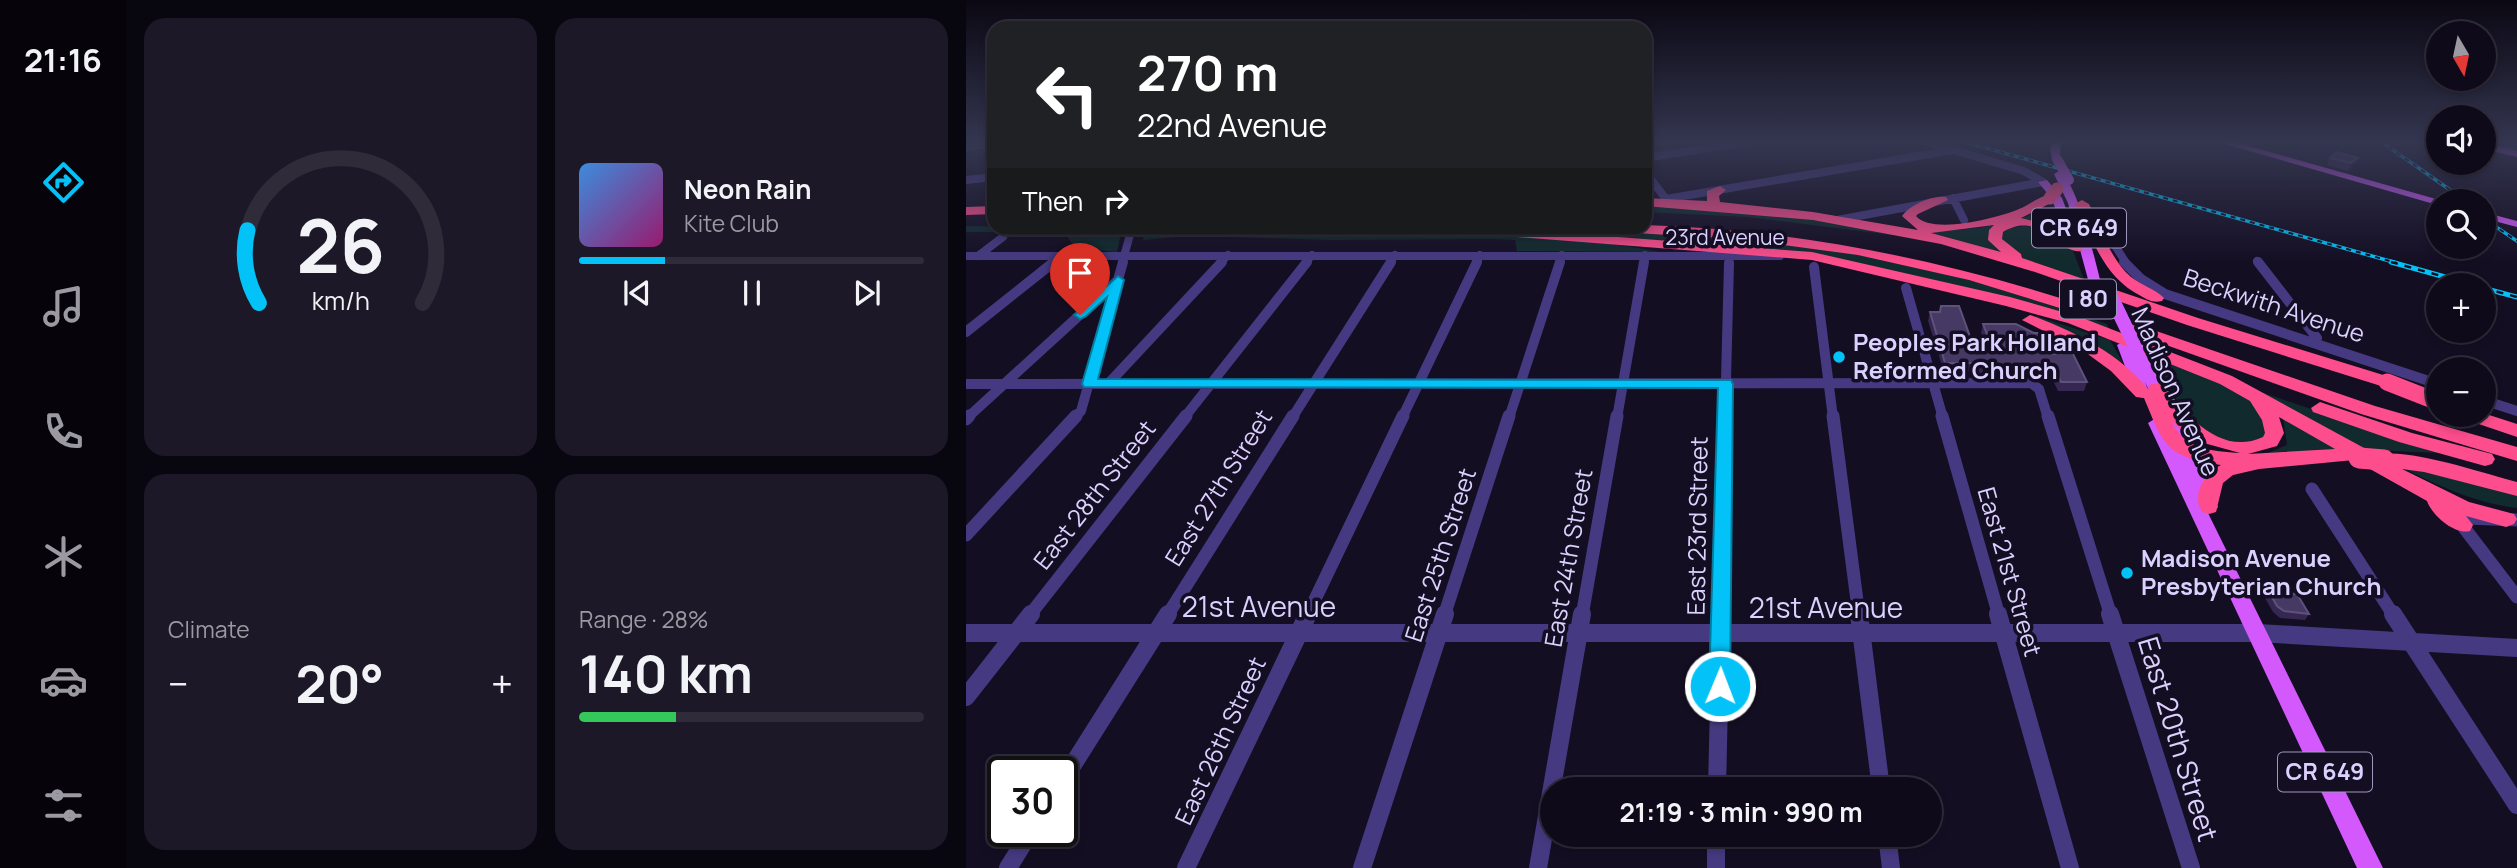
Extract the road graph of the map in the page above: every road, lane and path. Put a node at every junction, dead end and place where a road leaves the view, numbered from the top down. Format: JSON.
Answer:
{"nodes":[{"id":1,"x":1652,"y":182,"type":"edge"},
{"id":2,"x":1769,"y":182,"type":"edge"},
{"id":3,"x":2043,"y":182,"type":"joint"},
{"id":4,"x":2366,"y":182,"type":"edge"},
{"id":5,"x":2059,"y":184,"type":"junction"},
{"id":6,"x":1720,"y":190,"type":"junction"},
{"id":7,"x":1947,"y":199,"type":"junction"},
{"id":8,"x":2426,"y":199,"type":"edge"},
{"id":9,"x":1665,"y":200,"type":"junction"},
{"id":10,"x":2082,"y":204,"type":"junction"},
{"id":11,"x":1652,"y":205,"type":"edge"},
{"id":12,"x":1714,"y":206,"type":"junction"},
{"id":13,"x":1652,"y":209,"type":"edge"},
{"id":14,"x":1652,"y":209,"type":"edge"},
{"id":15,"x":987,"y":210,"type":"edge"},
{"id":16,"x":966,"y":211,"type":"edge"},
{"id":17,"x":2496,"y":218,"type":"edge"},
{"id":18,"x":987,"y":219,"type":"edge"},
{"id":19,"x":1837,"y":219,"type":"junction"},
{"id":20,"x":966,"y":220,"type":"edge"},
{"id":21,"x":1964,"y":220,"type":"dead end"},
{"id":22,"x":1853,"y":222,"type":"junction"},
{"id":23,"x":2517,"y":224,"type":"edge"},
{"id":24,"x":1945,"y":228,"type":"junction"},
{"id":25,"x":1652,"y":230,"type":"edge"},
{"id":26,"x":1131,"y":235,"type":"edge"},
{"id":27,"x":1529,"y":235,"type":"edge"},
{"id":28,"x":1003,"y":237,"type":"dead end"},
{"id":29,"x":2114,"y":244,"type":"dead end"},
{"id":30,"x":1971,"y":248,"type":"junction"},
{"id":31,"x":2076,"y":248,"type":"junction"},
{"id":32,"x":1062,"y":255,"type":"junction"},
{"id":33,"x":1125,"y":255,"type":"junction"},
{"id":34,"x":1228,"y":255,"type":"junction"},
{"id":35,"x":1312,"y":255,"type":"junction"},
{"id":36,"x":1395,"y":255,"type":"junction"},
{"id":37,"x":1480,"y":255,"type":"junction"},
{"id":38,"x":1562,"y":255,"type":"junction"},
{"id":39,"x":1645,"y":255,"type":"junction"},
{"id":40,"x":966,"y":256,"type":"edge"},
{"id":41,"x":977,"y":256,"type":"junction"},
{"id":42,"x":1813,"y":261,"type":"junction"},
{"id":43,"x":2257,"y":261,"type":"dead end"},
{"id":44,"x":1729,"y":263,"type":"dead end"},
{"id":45,"x":966,"y":264,"type":"edge"},
{"id":46,"x":2029,"y":265,"type":"junction"},
{"id":47,"x":1118,"y":280,"type":"junction"},
{"id":48,"x":1907,"y":283,"type":"junction"},
{"id":49,"x":2101,"y":285,"type":"junction"},
{"id":50,"x":2169,"y":313,"type":"junction"},
{"id":51,"x":966,"y":332,"type":"edge"},
{"id":52,"x":2314,"y":343,"type":"junction"},
{"id":53,"x":2130,"y":348,"type":"junction"},
{"id":54,"x":2190,"y":364,"type":"junction"},
{"id":55,"x":2135,"y":374,"type":"junction"},
{"id":56,"x":2426,"y":380,"type":"edge"},
{"id":57,"x":2387,"y":382,"type":"junction"},
{"id":58,"x":1829,"y":383,"type":"junction"},
{"id":59,"x":966,"y":384,"type":"edge"},
{"id":60,"x":1005,"y":384,"type":"junction"},
{"id":61,"x":1089,"y":384,"type":"junction"},
{"id":62,"x":1108,"y":384,"type":"junction"},
{"id":63,"x":1210,"y":384,"type":"junction"},
{"id":64,"x":1315,"y":384,"type":"junction"},
{"id":65,"x":1417,"y":384,"type":"junction"},
{"id":66,"x":1521,"y":384,"type":"junction"},
{"id":67,"x":1623,"y":384,"type":"junction"},
{"id":68,"x":1725,"y":384,"type":"junction"},
{"id":69,"x":1933,"y":384,"type":"junction"},
{"id":70,"x":2149,"y":390,"type":"junction"},
{"id":71,"x":2247,"y":392,"type":"junction"},
{"id":72,"x":2426,"y":396,"type":"edge"},
{"id":73,"x":2426,"y":397,"type":"edge"},
{"id":74,"x":2496,"y":404,"type":"edge"},
{"id":75,"x":2517,"y":411,"type":"edge"},
{"id":76,"x":2496,"y":412,"type":"edge"},
{"id":77,"x":2517,"y":418,"type":"edge"},
{"id":78,"x":966,"y":419,"type":"edge"},
{"id":79,"x":2496,"y":424,"type":"edge"},
{"id":80,"x":2517,"y":431,"type":"edge"},
{"id":81,"x":2517,"y":441,"type":"edge"},
{"id":82,"x":2185,"y":449,"type":"junction"},
{"id":83,"x":2371,"y":459,"type":"junction"},
{"id":84,"x":2273,"y":461,"type":"junction"},
{"id":85,"x":2513,"y":462,"type":"edge"},
{"id":86,"x":2420,"y":488,"type":"junction"},
{"id":87,"x":2312,"y":489,"type":"dead end"},
{"id":88,"x":2517,"y":489,"type":"edge"},
{"id":89,"x":2209,"y":507,"type":"junction"},
{"id":90,"x":2513,"y":516,"type":"edge"},
{"id":91,"x":2462,"y":525,"type":"junction"},
{"id":92,"x":966,"y":535,"type":"edge"},
{"id":93,"x":2234,"y":583,"type":"junction"},
{"id":94,"x":2517,"y":597,"type":"edge"},
{"id":95,"x":966,"y":633,"type":"edge"},
{"id":96,"x":1015,"y":633,"type":"junction"},
{"id":97,"x":1156,"y":633,"type":"junction"},
{"id":98,"x":2117,"y":633,"type":"junction"},
{"id":99,"x":2258,"y":633,"type":"junction"},
{"id":100,"x":1298,"y":634,"type":"junction"},
{"id":101,"x":1439,"y":634,"type":"junction"},
{"id":102,"x":1579,"y":634,"type":"junction"},
{"id":103,"x":1721,"y":634,"type":"junction"},
{"id":104,"x":1860,"y":634,"type":"junction"},
{"id":105,"x":2003,"y":634,"type":"junction"},
{"id":106,"x":2413,"y":642,"type":"junction"},
{"id":107,"x":2517,"y":648,"type":"edge"},
{"id":108,"x":966,"y":697,"type":"edge"},
{"id":109,"x":1078,"y":757,"type":"edge"},
{"id":110,"x":1717,"y":777,"type":"edge"},
{"id":111,"x":1879,"y":777,"type":"edge"},
{"id":112,"x":2517,"y":805,"type":"edge"},
{"id":113,"x":1021,"y":847,"type":"edge"},
{"id":114,"x":1716,"y":847,"type":"edge"},
{"id":115,"x":1888,"y":847,"type":"edge"},
{"id":116,"x":1008,"y":868,"type":"edge"},
{"id":117,"x":1186,"y":868,"type":"edge"},
{"id":118,"x":1362,"y":868,"type":"edge"},
{"id":119,"x":1538,"y":868,"type":"edge"},
{"id":120,"x":1716,"y":868,"type":"edge"},
{"id":121,"x":1891,"y":868,"type":"edge"},
{"id":122,"x":2070,"y":868,"type":"edge"},
{"id":123,"x":2191,"y":868,"type":"edge"},
{"id":124,"x":2371,"y":868,"type":"edge"}],
"edges":[{"from":1,"to":9,"type":"street"},
{"from":2,"to":6,"type":"street"},
{"from":3,"to":7,"type":"street"},
{"from":3,"to":31,"type":"main road"},
{"from":4,"to":8,"type":"main road"},
{"from":5,"to":10,"type":"main road","name":"Madison Avenue","number":"CR 649"},
{"from":5,"to":24,"type":"highway"},
{"from":5,"to":49,"type":"main road","name":"Madison Avenue","number":"CR 649"},
{"from":6,"to":9,"type":"street"},
{"from":6,"to":12,"type":"highway"},
{"from":7,"to":19,"type":"street"},
{"from":7,"to":21,"type":"street"},
{"from":7,"to":24,"type":"highway"},
{"from":9,"to":11,"type":"highway"},
{"from":9,"to":12,"type":"highway"},
{"from":10,"to":49,"type":"main road","name":"Madison Avenue","number":"CR 649"},
{"from":10,"to":57,"type":"highway"},
{"from":12,"to":19,"type":"highway"},
{"from":13,"to":30,"type":"highway"},
{"from":14,"to":81,"type":"highway","number":"I 80"},
{"from":15,"to":16,"type":"highway"},
{"from":17,"to":23,"type":"main road"},
{"from":18,"to":20,"type":"highway"},
{"from":19,"to":22,"type":"highway"},
{"from":22,"to":24,"type":"highway"},
{"from":22,"to":30,"type":"highway"},
{"from":25,"to":85,"type":"highway","number":"I 80"},
{"from":26,"to":33,"type":"street"},
{"from":27,"to":42,"type":"highway"},
{"from":28,"to":41,"type":"street"},
{"from":29,"to":52,"type":"street","name":"Beckwith Avenue"},
{"from":30,"to":46,"type":"highway"},
{"from":31,"to":46,"type":"highway"},
{"from":31,"to":49,"type":"main road"},
{"from":32,"to":33,"type":"street","name":"23rd Avenue"},
{"from":32,"to":41,"type":"street","name":"23rd Avenue"},
{"from":32,"to":51,"type":"street"},
{"from":33,"to":34,"type":"street","name":"23rd Avenue"},
{"from":33,"to":47,"type":"street"},
{"from":34,"to":35,"type":"street","name":"23rd Avenue"},
{"from":34,"to":62,"type":"street"},
{"from":35,"to":36,"type":"street","name":"23rd Avenue"},
{"from":35,"to":63,"type":"street","name":"East 28th Street"},
{"from":36,"to":37,"type":"street","name":"23rd Avenue"},
{"from":36,"to":64,"type":"street","name":"East 27th Street"},
{"from":37,"to":38,"type":"street","name":"23rd Avenue"},
{"from":37,"to":65,"type":"street","name":"East 26th Street"},
{"from":38,"to":39,"type":"street","name":"23rd Avenue"},
{"from":38,"to":66,"type":"street","name":"East 25th Street"},
{"from":39,"to":42,"type":"street","name":"23rd Avenue"},
{"from":39,"to":67,"type":"street","name":"East 24th Street"},
{"from":40,"to":41,"type":"street","name":"23rd Avenue"},
{"from":41,"to":45,"type":"street"},
{"from":42,"to":48,"type":"highway"},
{"from":42,"to":58,"type":"street"},
{"from":43,"to":52,"type":"street"},
{"from":44,"to":68,"type":"street","name":"East 23rd Street"},
{"from":46,"to":50,"type":"highway"},
{"from":47,"to":60,"type":"street"},
{"from":47,"to":61,"type":"street"},
{"from":48,"to":54,"type":"highway"},
{"from":48,"to":69,"type":"street","name":"East 21st Street"},
{"from":48,"to":70,"type":"highway"},
{"from":49,"to":53,"type":"main road","name":"Madison Avenue","number":"CR 649","bridge":true},
{"from":50,"to":57,"type":"highway"},
{"from":50,"to":73,"type":"highway"},
{"from":52,"to":56,"type":"street","name":"Beckwith Avenue"},
{"from":53,"to":55,"type":"main road","name":"Madison Avenue","number":"CR 649"},
{"from":53,"to":70,"type":"main road","name":"Madison Avenue","number":"CR 649"},
{"from":54,"to":71,"type":"highway"},
{"from":54,"to":85,"type":"highway"},
{"from":55,"to":70,"type":"main road","name":"Madison Avenue","number":"CR 649"},
{"from":55,"to":82,"type":"highway"},
{"from":57,"to":72,"type":"highway","bridge":true},
{"from":58,"to":68,"type":"street"},
{"from":58,"to":69,"type":"street"},
{"from":58,"to":104,"type":"street"},
{"from":59,"to":60,"type":"street"},
{"from":60,"to":61,"type":"street"},
{"from":60,"to":78,"type":"street"},
{"from":61,"to":62,"type":"street"},
{"from":61,"to":92,"type":"street"},
{"from":62,"to":63,"type":"street"},
{"from":63,"to":64,"type":"street"},
{"from":63,"to":96,"type":"street","name":"East 28th Street"},
{"from":64,"to":65,"type":"street"},
{"from":64,"to":97,"type":"street","name":"East 27th Street"},
{"from":65,"to":66,"type":"street"},
{"from":65,"to":100,"type":"street","name":"East 26th Street"},
{"from":66,"to":67,"type":"street"},
{"from":66,"to":101,"type":"street","name":"East 25th Street"},
{"from":67,"to":68,"type":"street"},
{"from":67,"to":102,"type":"street","name":"East 24th Street"},
{"from":68,"to":103,"type":"street","name":"East 23rd Street"},
{"from":69,"to":98,"type":"street","name":"East 20th Street"},
{"from":69,"to":105,"type":"street","name":"East 21st Street"},
{"from":70,"to":71,"type":"highway"},
{"from":70,"to":82,"type":"main road","name":"Madison Avenue","number":"CR 649"},
{"from":70,"to":93,"type":"main road","name":"Madison Avenue","number":"CR 649"},
{"from":71,"to":83,"type":"highway"},
{"from":74,"to":75,"type":"street"},
{"from":76,"to":77,"type":"highway"},
{"from":79,"to":80,"type":"highway"},
{"from":82,"to":84,"type":"highway"},
{"from":82,"to":89,"type":"main road","name":"Madison Avenue","number":"CR 649"},
{"from":83,"to":84,"type":"highway"},
{"from":83,"to":85,"type":"highway"},
{"from":83,"to":86,"type":"highway"},
{"from":83,"to":88,"type":"highway"},
{"from":83,"to":90,"type":"highway"},
{"from":84,"to":89,"type":"highway"},
{"from":86,"to":90,"type":"highway"},
{"from":86,"to":91,"type":"highway"},
{"from":87,"to":106,"type":"street"},
{"from":89,"to":93,"type":"main road","name":"Madison Avenue","number":"CR 649"},
{"from":90,"to":91,"type":"street"},
{"from":91,"to":94,"type":"street"},
{"from":93,"to":99,"type":"main road","name":"Madison Avenue","number":"CR 649"},
{"from":95,"to":96,"type":"street","name":"21st Avenue"},
{"from":96,"to":97,"type":"street","name":"21st Avenue"},
{"from":96,"to":108,"type":"street","name":"East 28th Street"},
{"from":97,"to":100,"type":"street","name":"21st Avenue"},
{"from":97,"to":109,"type":"street","name":"East 27th Street"},
{"from":98,"to":99,"type":"street","name":"21st Avenue"},
{"from":98,"to":105,"type":"street","name":"21st Avenue"},
{"from":98,"to":123,"type":"street","name":"East 20th Street"},
{"from":99,"to":106,"type":"street","name":"21st Avenue"},
{"from":99,"to":124,"type":"main road","name":"Madison Avenue","number":"CR 649"},
{"from":100,"to":101,"type":"street","name":"21st Avenue"},
{"from":100,"to":117,"type":"street","name":"East 26th Street"},
{"from":101,"to":102,"type":"street","name":"21st Avenue"},
{"from":101,"to":118,"type":"street","name":"East 25th Street"},
{"from":102,"to":103,"type":"street","name":"21st Avenue"},
{"from":102,"to":119,"type":"street","name":"East 24th Street"},
{"from":103,"to":104,"type":"street","name":"21st Avenue"},
{"from":103,"to":110,"type":"street","name":"East 23rd Street"},
{"from":104,"to":105,"type":"street","name":"21st Avenue"},
{"from":104,"to":111,"type":"street"},
{"from":105,"to":122,"type":"street","name":"East 21st Street"},
{"from":106,"to":107,"type":"street","name":"21st Avenue"},
{"from":106,"to":112,"type":"street"},
{"from":113,"to":116,"type":"street"},
{"from":114,"to":120,"type":"street"},
{"from":115,"to":121,"type":"street"}]}
